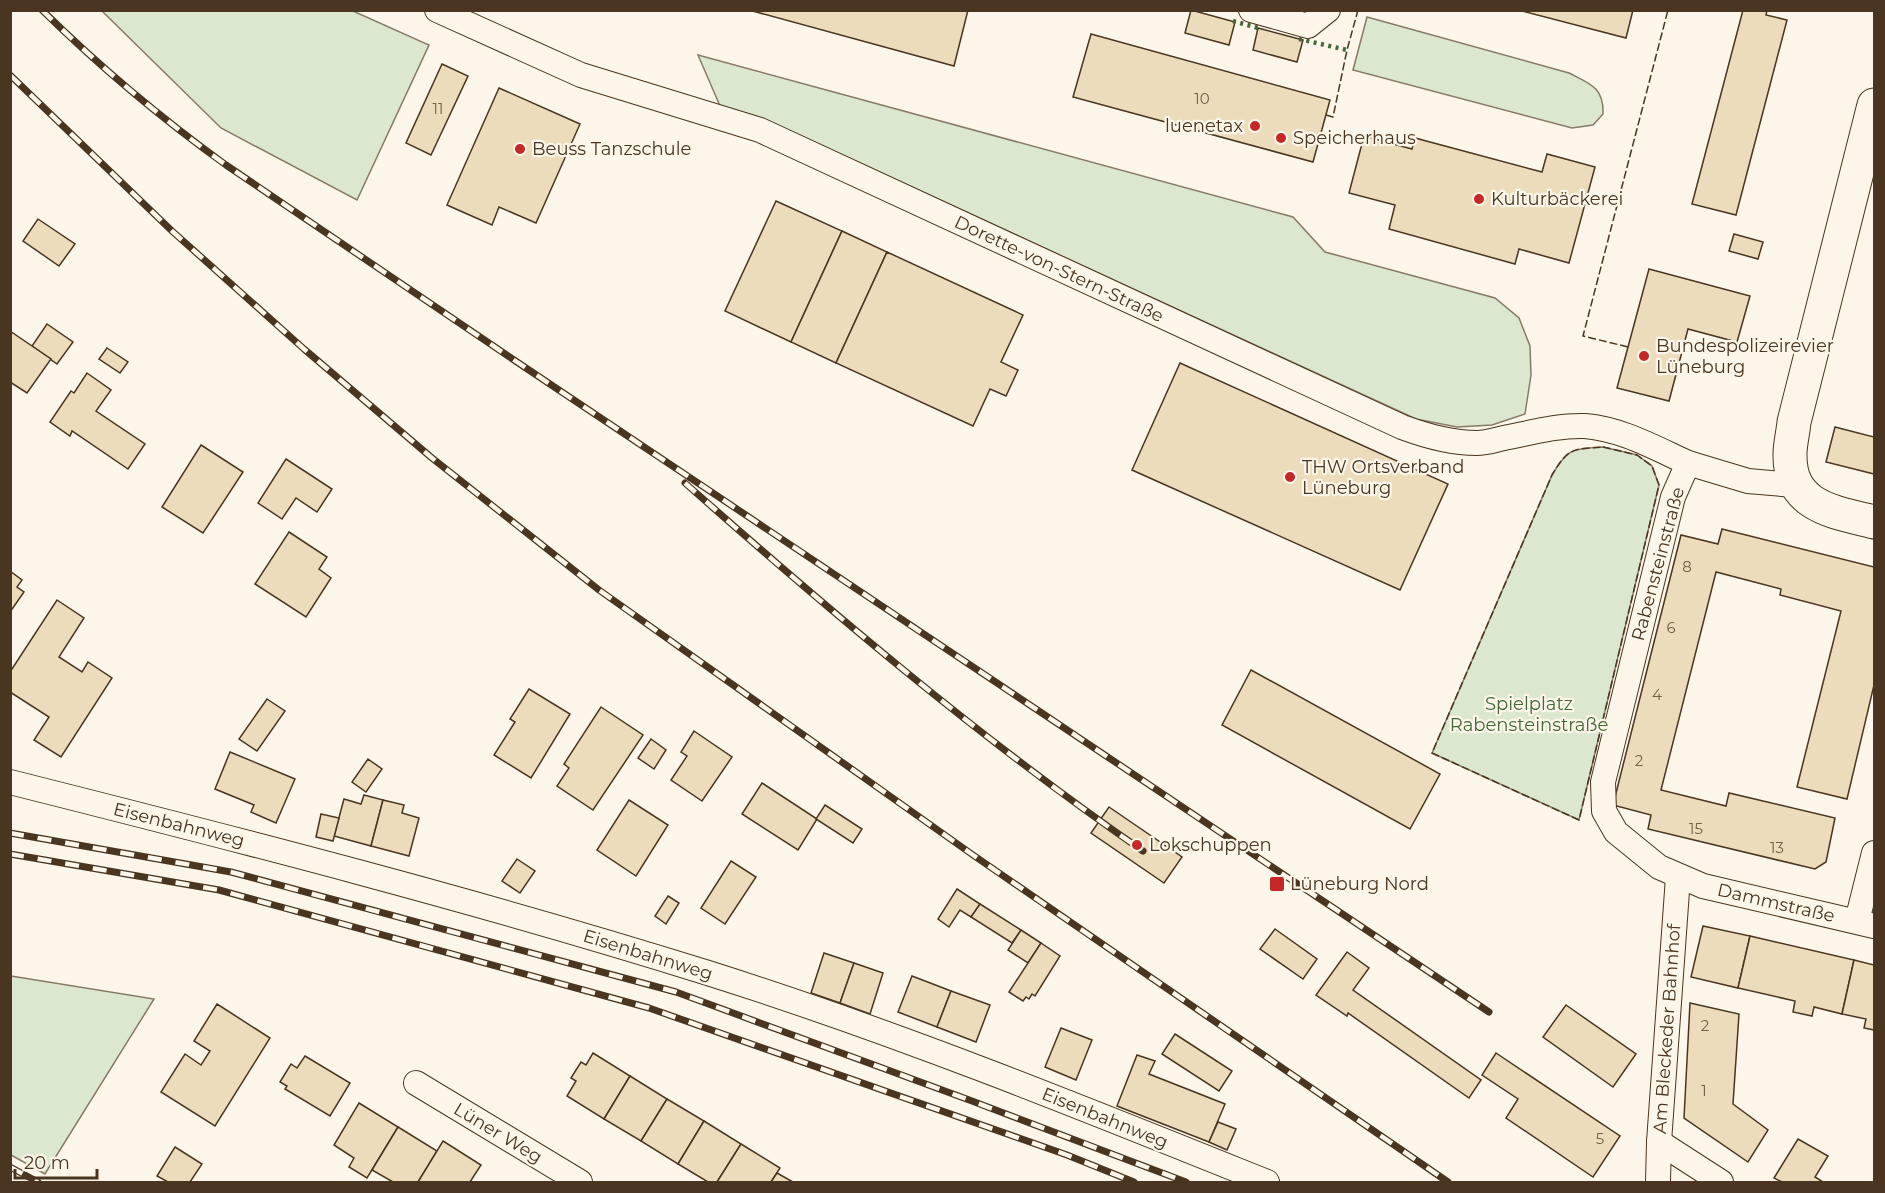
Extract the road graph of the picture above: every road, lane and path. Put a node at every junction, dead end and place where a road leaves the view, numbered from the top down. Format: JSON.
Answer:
{"nodes":[{"id":1,"x":437,"y":10,"type":"edge"},
{"id":2,"x":1251,"y":10,"type":"edge"},
{"id":3,"x":1328,"y":10,"type":"edge"},
{"id":4,"x":1875,"y":105,"type":"edge"},
{"id":5,"x":1869,"y":150,"type":"edge"},
{"id":6,"x":1688,"y":463,"type":"junction"},
{"id":7,"x":1794,"y":485,"type":"junction"},
{"id":8,"x":1875,"y":522,"type":"edge"},
{"id":9,"x":10,"y":782,"type":"edge"},
{"id":10,"x":1875,"y":853,"type":"edge"},
{"id":11,"x":1678,"y":877,"type":"junction"},
{"id":12,"x":1866,"y":923,"type":"edge"},
{"id":13,"x":416,"y":1083,"type":"dead end"},
{"id":14,"x":1659,"y":1142,"type":"junction"},
{"id":15,"x":580,"y":1182,"type":"edge"},
{"id":16,"x":1267,"y":1182,"type":"edge"},
{"id":17,"x":1658,"y":1182,"type":"edge"},
{"id":18,"x":1721,"y":1182,"type":"edge"}],
"edges":[{"from":1,"to":6,"type":"street","name":"Dorette-von-Stern-Straße"},
{"from":2,"to":3,"type":"street"},
{"from":4,"to":5,"type":"street"},
{"from":5,"to":7,"type":"street"},
{"from":6,"to":7,"type":"street","name":"Rabensteinstraße"},
{"from":6,"to":11,"type":"street","name":"Rabensteinstraße"},
{"from":7,"to":8,"type":"street"},
{"from":9,"to":16,"type":"street","name":"Eisenbahnweg"},
{"from":10,"to":12,"type":"street"},
{"from":11,"to":12,"type":"street","name":"Dammstraße"},
{"from":11,"to":14,"type":"street","name":"Am Bleckeder Bahnhof"},
{"from":13,"to":15,"type":"street","name":"Lüner Weg"},
{"from":14,"to":17,"type":"street","name":"Am Bleckeder Bahnhof"},
{"from":14,"to":18,"type":"street"}]}
